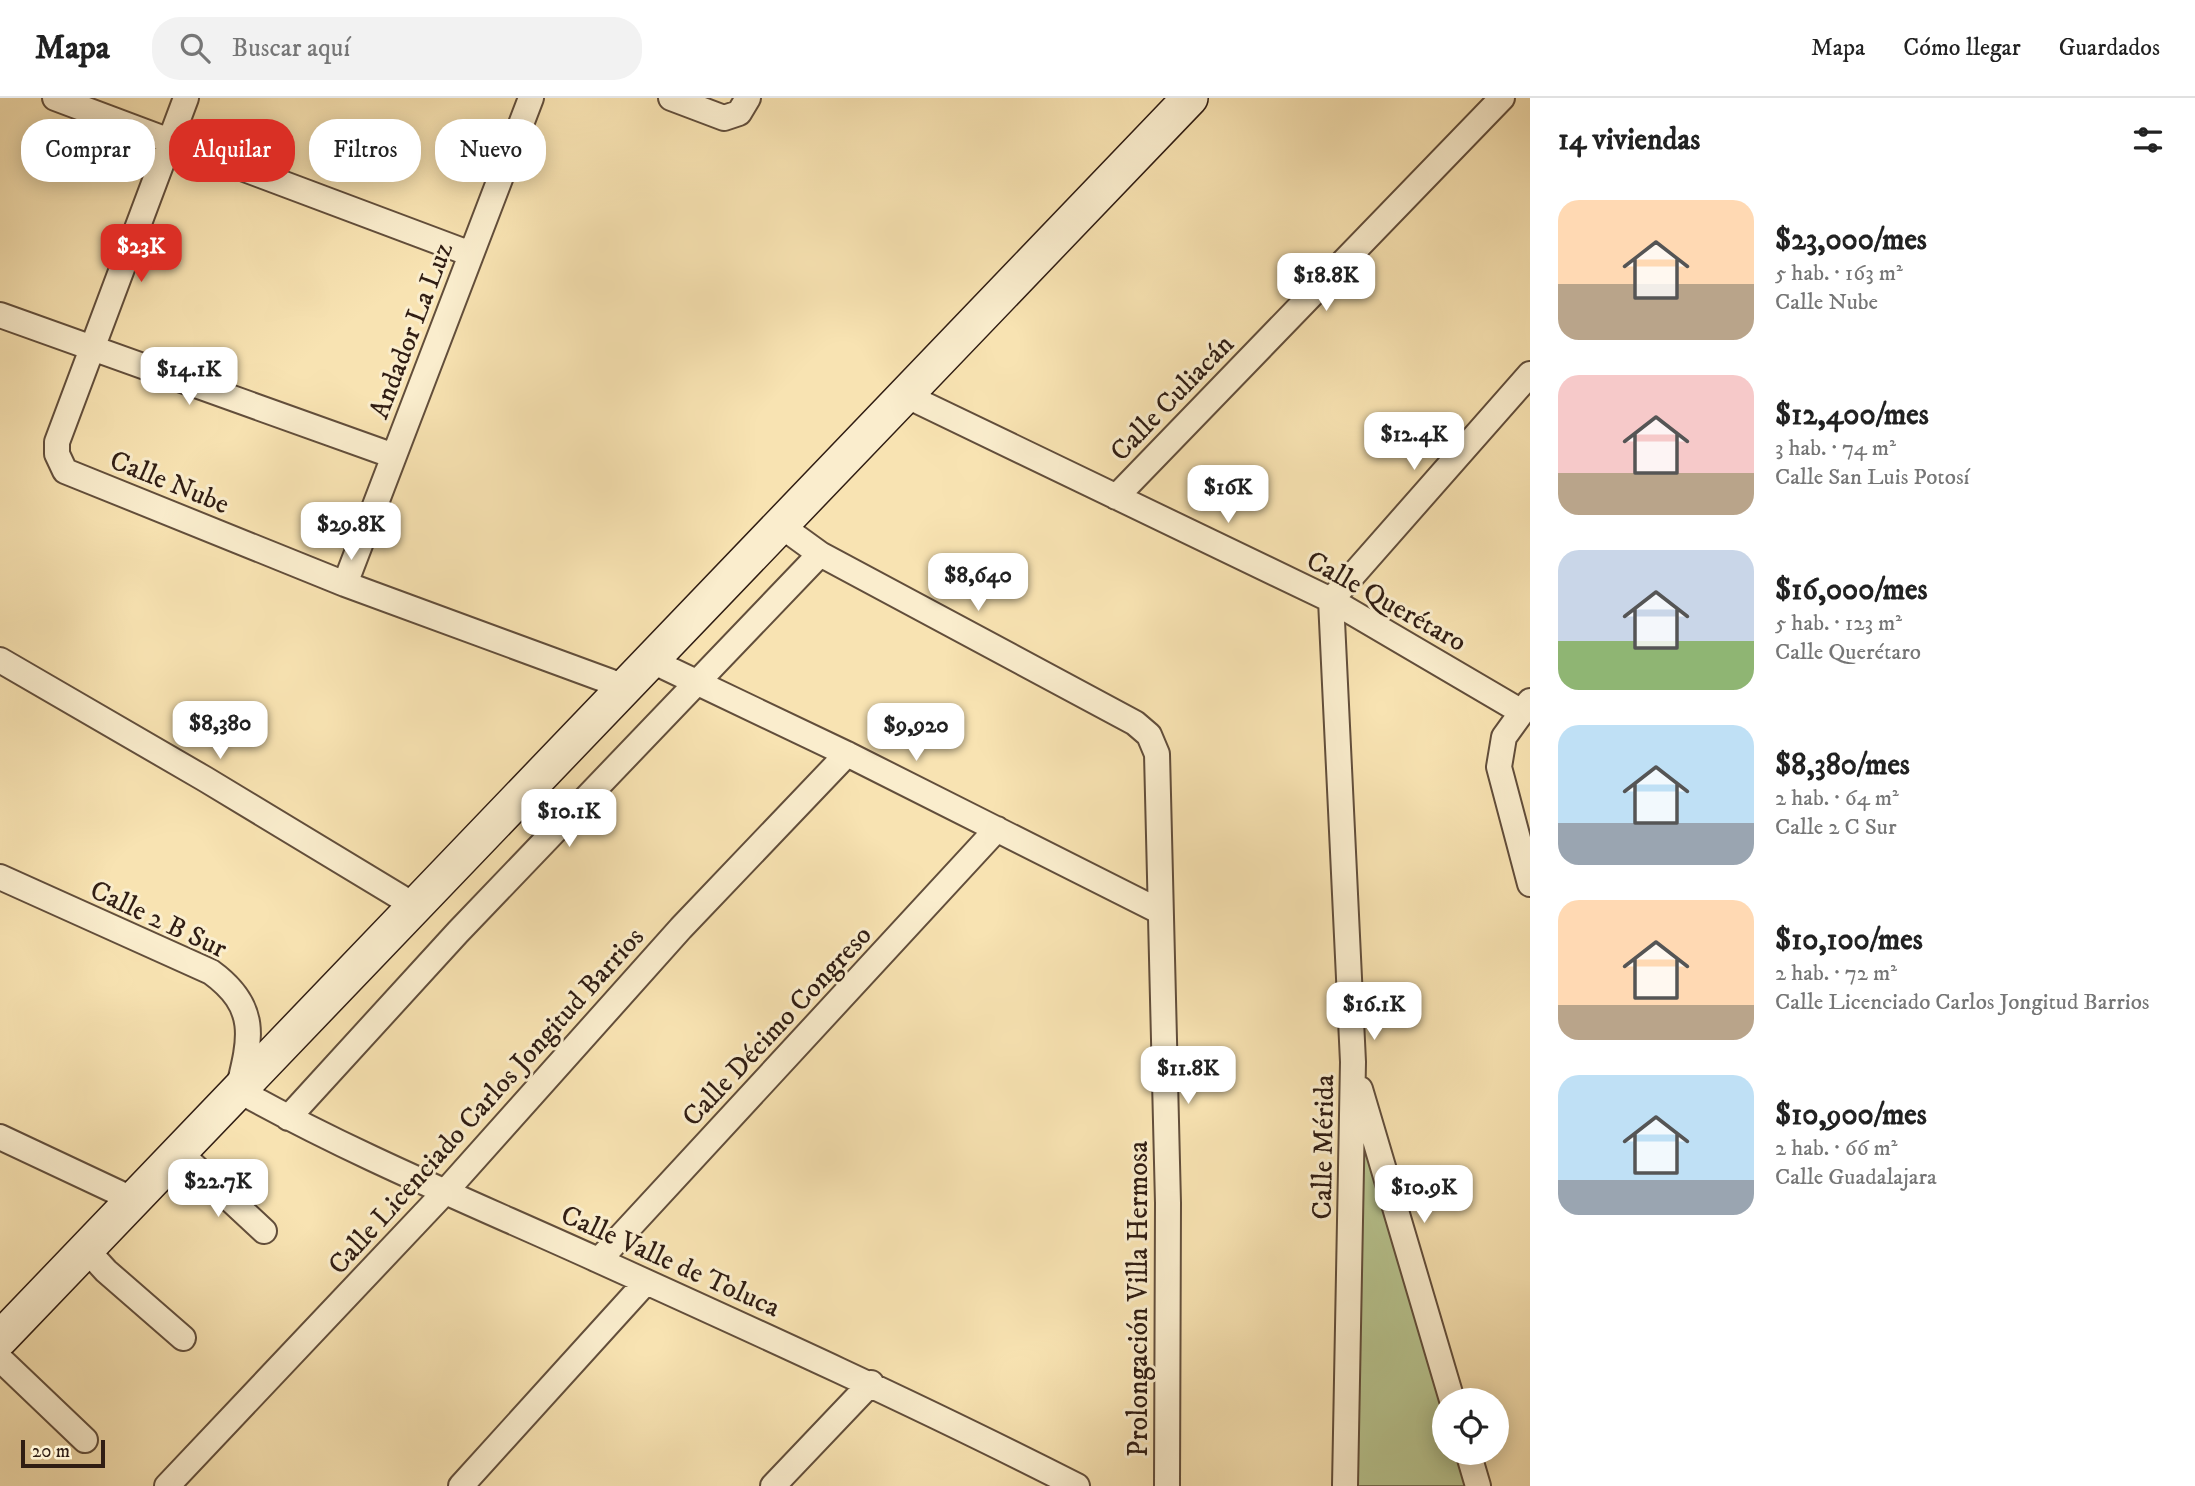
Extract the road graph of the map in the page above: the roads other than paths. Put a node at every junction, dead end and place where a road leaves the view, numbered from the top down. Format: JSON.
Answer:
{"nodes":[{"id":1,"x":55,"y":98,"type":"edge"},
{"id":2,"x":186,"y":98,"type":"edge"},
{"id":3,"x":531,"y":98,"type":"edge"},
{"id":4,"x":671,"y":98,"type":"edge"},
{"id":5,"x":1190,"y":98,"type":"edge"},
{"id":6,"x":1502,"y":98,"type":"edge"},
{"id":7,"x":744,"y":105,"type":"edge"},
{"id":8,"x":178,"y":119,"type":"edge"},
{"id":9,"x":169,"y":141,"type":"edge"},
{"id":10,"x":169,"y":144,"type":"edge"},
{"id":11,"x":279,"y":182,"type":"edge"},
{"id":12,"x":471,"y":254,"type":"junction"},
{"id":13,"x":0,"y":315,"type":"edge"},
{"id":14,"x":92,"y":349,"type":"junction"},
{"id":15,"x":1530,"y":374,"type":"edge"},
{"id":16,"x":905,"y":395,"type":"junction"},
{"id":17,"x":394,"y":456,"type":"junction"},
{"id":18,"x":1116,"y":497,"type":"junction"},
{"id":19,"x":780,"y":525,"type":"junction"},
{"id":20,"x":820,"y":554,"type":"junction"},
{"id":21,"x":345,"y":584,"type":"junction"},
{"id":22,"x":1331,"y":600,"type":"junction"},
{"id":23,"x":0,"y":660,"type":"edge"},
{"id":24,"x":650,"y":660,"type":"junction"},
{"id":25,"x":697,"y":683,"type":"junction"},
{"id":26,"x":625,"y":687,"type":"junction"},
{"id":27,"x":1525,"y":706,"type":"edge"},
{"id":28,"x":846,"y":754,"type":"junction"},
{"id":29,"x":997,"y":829,"type":"junction"},
{"id":30,"x":0,"y":877,"type":"edge"},
{"id":31,"x":1530,"y":884,"type":"edge"},
{"id":32,"x":415,"y":906,"type":"junction"},
{"id":33,"x":1159,"y":911,"type":"junction"},
{"id":34,"x":1353,"y":1062,"type":"junction"},
{"id":35,"x":238,"y":1090,"type":"junction"},
{"id":36,"x":288,"y":1118,"type":"junction"},
{"id":37,"x":0,"y":1137,"type":"edge"},
{"id":38,"x":179,"y":1152,"type":"junction"},
{"id":39,"x":445,"y":1192,"type":"junction"},
{"id":40,"x":134,"y":1200,"type":"junction"},
{"id":41,"x":264,"y":1231,"type":"dead end"},
{"id":42,"x":86,"y":1249,"type":"junction"},
{"id":43,"x":599,"y":1260,"type":"junction"},
{"id":44,"x":646,"y":1282,"type":"junction"},
{"id":45,"x":183,"y":1338,"type":"dead end"},
{"id":46,"x":0,"y":1339,"type":"edge"},
{"id":47,"x":0,"y":1359,"type":"edge"},
{"id":48,"x":871,"y":1383,"type":"junction"},
{"id":49,"x":1448,"y":1388,"type":"edge"},
{"id":50,"x":85,"y":1440,"type":"dead end"},
{"id":51,"x":1472,"y":1465,"type":"edge"},
{"id":52,"x":167,"y":1486,"type":"edge"},
{"id":53,"x":461,"y":1486,"type":"edge"},
{"id":54,"x":773,"y":1486,"type":"edge"},
{"id":55,"x":1077,"y":1486,"type":"edge"},
{"id":56,"x":1167,"y":1486,"type":"edge"},
{"id":57,"x":1345,"y":1486,"type":"edge"},
{"id":58,"x":1478,"y":1486,"type":"edge"}],
"edges":[{"from":1,"to":9,"type":"street"},
{"from":2,"to":8,"type":"street","name":"Calle Nube"},
{"from":3,"to":12,"type":"street","name":"Andador La Luz"},
{"from":4,"to":7,"type":"street"},
{"from":5,"to":16,"type":"main road"},
{"from":6,"to":18,"type":"street","name":"Calle Culiacán"},
{"from":10,"to":14,"type":"street","name":"Calle Nube"},
{"from":11,"to":12,"type":"street"},
{"from":12,"to":17,"type":"street","name":"Andador La Luz"},
{"from":13,"to":14,"type":"street"},
{"from":14,"to":17,"type":"street"},
{"from":14,"to":21,"type":"street","name":"Calle Nube"},
{"from":15,"to":22,"type":"street"},
{"from":16,"to":18,"type":"street","name":"Calle Querétaro"},
{"from":16,"to":19,"type":"main road"},
{"from":17,"to":21,"type":"street","name":"Andador La Luz"},
{"from":18,"to":22,"type":"street","name":"Calle Querétaro"},
{"from":19,"to":20,"type":"street"},
{"from":19,"to":24,"type":"main road"},
{"from":20,"to":25,"type":"street"},
{"from":20,"to":33,"type":"street","name":"Prolongación Villa Hermosa"},
{"from":21,"to":26,"type":"street","name":"Calle Nube"},
{"from":22,"to":27,"type":"street","name":"Calle Querétaro"},
{"from":22,"to":34,"type":"street","name":"Calle Mérida"},
{"from":23,"to":32,"type":"street"},
{"from":24,"to":25,"type":"street"},
{"from":24,"to":26,"type":"main road"},
{"from":25,"to":28,"type":"street"},
{"from":25,"to":36,"type":"street"},
{"from":26,"to":32,"type":"main road"},
{"from":27,"to":31,"type":"street","name":"Calle Querétaro"},
{"from":28,"to":29,"type":"street"},
{"from":28,"to":39,"type":"street","name":"Calle Licenciado Carlos Jongitud Barrios"},
{"from":29,"to":33,"type":"street"},
{"from":29,"to":43,"type":"street","name":"Calle Décimo Congreso"},
{"from":30,"to":35,"type":"street","name":"Calle 2 B Sur"},
{"from":32,"to":35,"type":"main road"},
{"from":33,"to":56,"type":"street","name":"Prolongación Villa Hermosa"},
{"from":34,"to":49,"type":"street"},
{"from":34,"to":57,"type":"street","name":"Calle Mérida"},
{"from":35,"to":36,"type":"street","name":"Calle Valle de Toluca"},
{"from":35,"to":38,"type":"main road"},
{"from":36,"to":39,"type":"street","name":"Calle Valle de Toluca"},
{"from":37,"to":40,"type":"street"},
{"from":38,"to":40,"type":"main road"},
{"from":38,"to":41,"type":"street"},
{"from":39,"to":43,"type":"street","name":"Calle Valle de Toluca"},
{"from":39,"to":52,"type":"street","name":"Calle Licenciado Carlos Jongitud Barrios"},
{"from":40,"to":42,"type":"main road"},
{"from":42,"to":45,"type":"street"},
{"from":42,"to":46,"type":"main road"},
{"from":43,"to":44,"type":"street","name":"Calle Valle de Toluca"},
{"from":44,"to":48,"type":"street","name":"Calle Valle de Toluca"},
{"from":44,"to":53,"type":"street"},
{"from":47,"to":50,"type":"street"},
{"from":48,"to":54,"type":"street"},
{"from":48,"to":55,"type":"street","name":"Calle Valle de Toluca"},
{"from":51,"to":58,"type":"street"}]}
